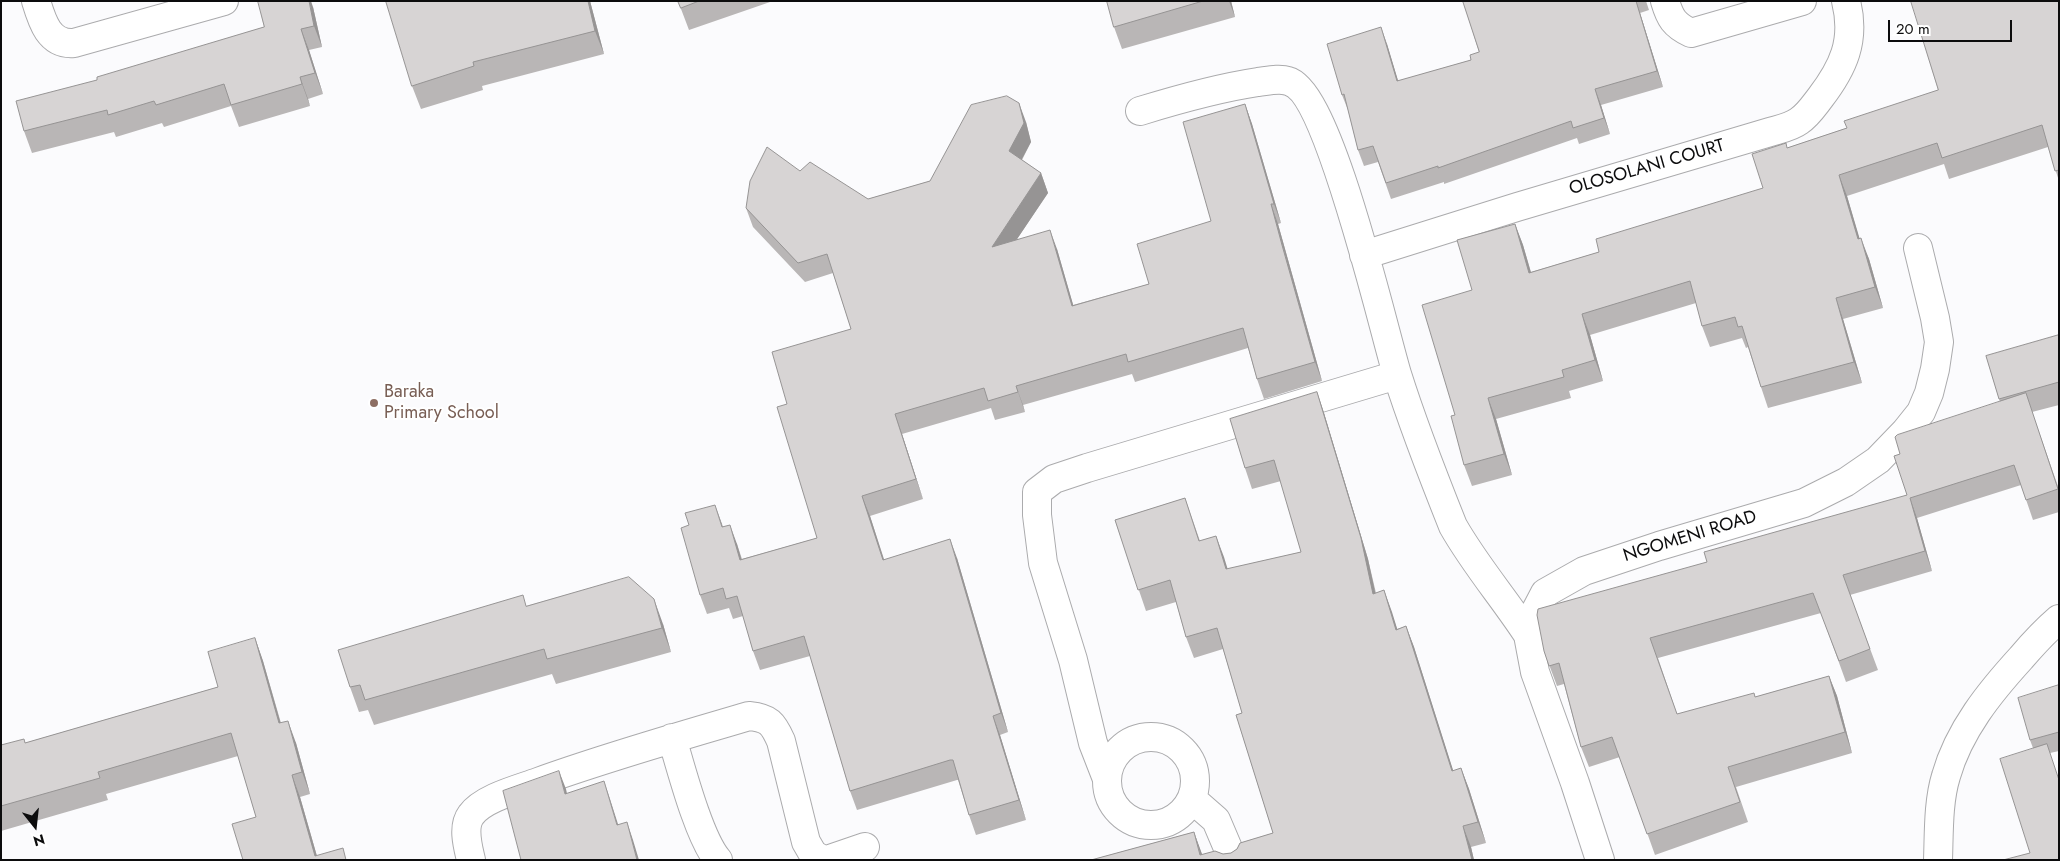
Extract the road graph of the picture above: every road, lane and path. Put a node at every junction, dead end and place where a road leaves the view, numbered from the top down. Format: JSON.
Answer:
{"nodes":[{"id":1,"x":36,"y":1,"type":"edge"},
{"id":2,"x":224,"y":1,"type":"edge"},
{"id":3,"x":1665,"y":1,"type":"edge"},
{"id":4,"x":1802,"y":1,"type":"edge"},
{"id":5,"x":1846,"y":1,"type":"edge"},
{"id":6,"x":1140,"y":112,"type":"dead end"},
{"id":7,"x":1918,"y":248,"type":"dead end"},
{"id":8,"x":1364,"y":255,"type":"junction"},
{"id":9,"x":1397,"y":375,"type":"junction"},
{"id":10,"x":2059,"y":619,"type":"edge"},
{"id":11,"x":1528,"y":635,"type":"junction"},
{"id":12,"x":672,"y":738,"type":"junction"},
{"id":13,"x":1107,"y":779,"type":"junction"},
{"id":14,"x":1192,"y":799,"type":"junction"},
{"id":15,"x":865,"y":848,"type":"dead end"},
{"id":16,"x":816,"y":858,"type":"edge"},
{"id":17,"x":471,"y":860,"type":"edge"},
{"id":18,"x":718,"y":860,"type":"edge"},
{"id":19,"x":1233,"y":860,"type":"edge"},
{"id":20,"x":1600,"y":860,"type":"edge"},
{"id":21,"x":1938,"y":860,"type":"edge"}],
"edges":[{"from":1,"to":2,"type":"street"},
{"from":3,"to":4,"type":"street"},
{"from":5,"to":8,"type":"street","name":"OLOSOLANI COURT"},
{"from":6,"to":8,"type":"street"},
{"from":7,"to":11,"type":"street","name":"NGOMENI ROAD"},
{"from":8,"to":9,"type":"street"},
{"from":9,"to":11,"type":"street"},
{"from":9,"to":13,"type":"street"},
{"from":10,"to":21,"type":"street"},
{"from":11,"to":20,"type":"street","name":"NGOMENI ROAD"},
{"from":12,"to":16,"type":"street"},
{"from":12,"to":17,"type":"street"},
{"from":12,"to":18,"type":"street"},
{"from":13,"to":14,"type":"street"},
{"from":13,"to":14,"type":"street"},
{"from":14,"to":19,"type":"street"},
{"from":15,"to":16,"type":"street"}]}
